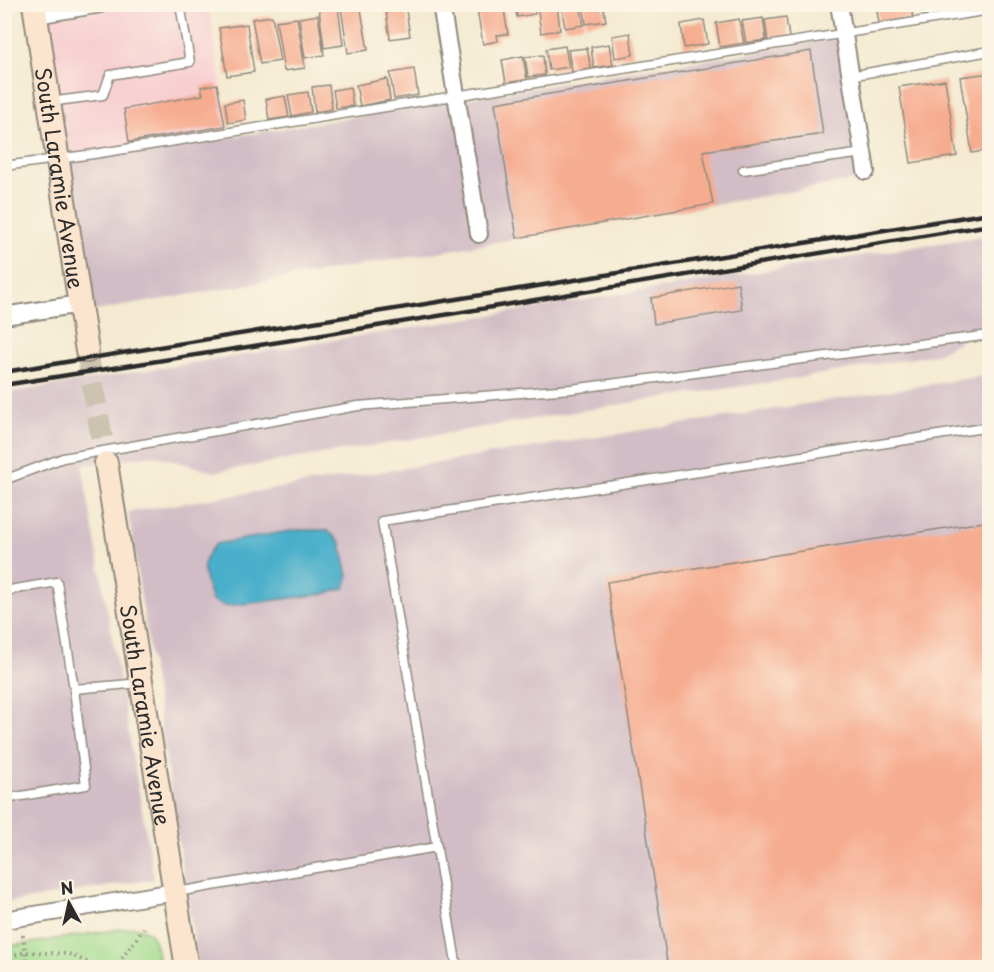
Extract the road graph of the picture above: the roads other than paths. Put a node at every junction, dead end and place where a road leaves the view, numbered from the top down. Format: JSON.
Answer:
{"nodes":[{"id":1,"x":101,"y":4,"type":"edge"},
{"id":2,"x":180,"y":4,"type":"edge"},
{"id":3,"x":441,"y":4,"type":"edge"},
{"id":4,"x":839,"y":4,"type":"edge"},
{"id":5,"x":35,"y":10,"type":"edge"},
{"id":6,"x":990,"y":10,"type":"edge"},
{"id":7,"x":843,"y":33,"type":"junction"},
{"id":8,"x":990,"y":51,"type":"edge"},
{"id":9,"x":850,"y":76,"type":"junction"},
{"id":10,"x":456,"y":96,"type":"junction"},
{"id":11,"x":49,"y":102,"type":"junction"},
{"id":12,"x":863,"y":153,"type":"junction"},
{"id":13,"x":58,"y":160,"type":"junction"},
{"id":14,"x":4,"y":166,"type":"edge"},
{"id":15,"x":743,"y":170,"type":"dead end"},
{"id":16,"x":866,"y":171,"type":"dead end"},
{"id":17,"x":479,"y":234,"type":"dead end"},
{"id":18,"x":80,"y":304,"type":"junction"},
{"id":19,"x":4,"y":316,"type":"edge"},
{"id":20,"x":990,"y":335,"type":"edge"},
{"id":21,"x":87,"y":351,"type":"tunnel mouth"},
{"id":22,"x":990,"y":426,"type":"edge"},
{"id":23,"x":106,"y":463,"type":"tunnel mouth"},
{"id":24,"x":4,"y":480,"type":"edge"},
{"id":25,"x":4,"y":591,"type":"edge"},
{"id":26,"x":141,"y":683,"type":"junction"},
{"id":27,"x":74,"y":690,"type":"junction"},
{"id":28,"x":4,"y":799,"type":"edge"},
{"id":29,"x":437,"y":847,"type":"junction"},
{"id":30,"x":175,"y":892,"type":"junction"},
{"id":31,"x":4,"y":920,"type":"edge"},
{"id":32,"x":187,"y":968,"type":"edge"},
{"id":33,"x":456,"y":968,"type":"edge"}],
"edges":[{"from":1,"to":5,"type":"street"},
{"from":2,"to":11,"type":"lane"},
{"from":3,"to":10,"type":"street"},
{"from":4,"to":7,"type":"street"},
{"from":5,"to":11,"type":"main road","name":"South Laramie Avenue"},
{"from":6,"to":7,"type":"lane"},
{"from":7,"to":9,"type":"street"},
{"from":7,"to":10,"type":"lane"},
{"from":8,"to":9,"type":"lane"},
{"from":9,"to":12,"type":"street"},
{"from":10,"to":13,"type":"lane"},
{"from":10,"to":17,"type":"street"},
{"from":11,"to":13,"type":"main road","name":"South Laramie Avenue"},
{"from":12,"to":15,"type":"lane"},
{"from":12,"to":16,"type":"street"},
{"from":13,"to":14,"type":"lane"},
{"from":13,"to":18,"type":"main road","name":"South Laramie Avenue"},
{"from":18,"to":19,"type":"street"},
{"from":18,"to":21,"type":"main road","name":"South Laramie Avenue"},
{"from":20,"to":24,"type":"lane"},
{"from":22,"to":29,"type":"lane"},
{"from":23,"to":26,"type":"main road","name":"South Laramie Avenue"},
{"from":25,"to":27,"type":"lane"},
{"from":26,"to":27,"type":"lane"},
{"from":26,"to":30,"type":"main road","name":"South Laramie Avenue"},
{"from":27,"to":28,"type":"lane"},
{"from":29,"to":30,"type":"lane"},
{"from":29,"to":33,"type":"lane"},
{"from":30,"to":31,"type":"street"},
{"from":30,"to":32,"type":"main road","name":"South Laramie Avenue"}]}
